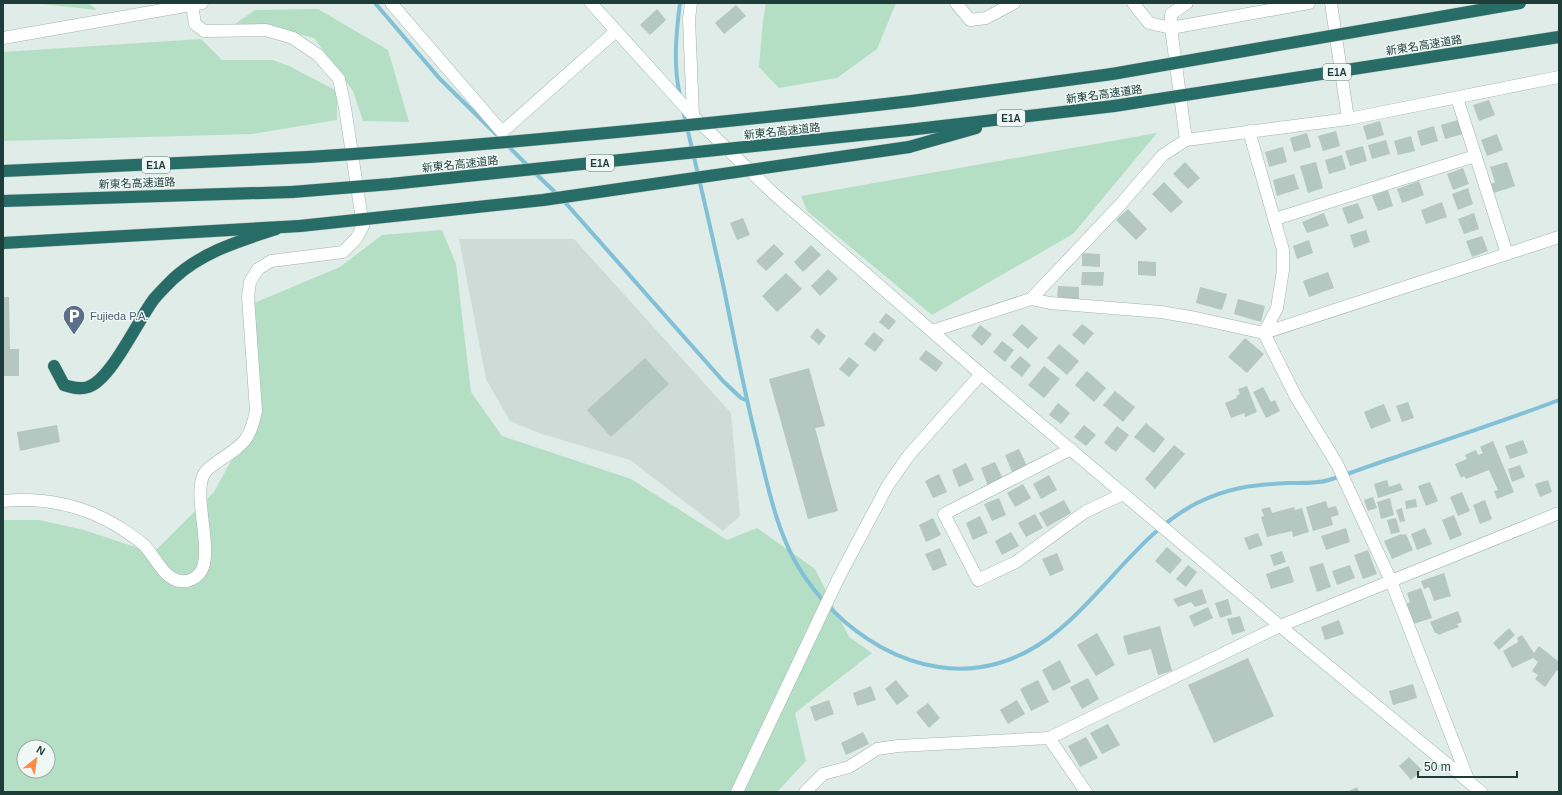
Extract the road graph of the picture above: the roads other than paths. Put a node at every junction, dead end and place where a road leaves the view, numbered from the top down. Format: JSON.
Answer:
{"nodes":[{"id":1,"x":391,"y":3,"type":"edge"},
{"id":2,"x":591,"y":3,"type":"edge"},
{"id":3,"x":691,"y":3,"type":"edge"},
{"id":4,"x":956,"y":3,"type":"edge"},
{"id":5,"x":1014,"y":3,"type":"edge"},
{"id":6,"x":1133,"y":3,"type":"edge"},
{"id":7,"x":1187,"y":3,"type":"edge"},
{"id":8,"x":1309,"y":3,"type":"edge"},
{"id":9,"x":1331,"y":3,"type":"edge"},
{"id":10,"x":1504,"y":3,"type":"edge"},
{"id":11,"x":1520,"y":3,"type":"edge"},
{"id":12,"x":197,"y":4,"type":"edge"},
{"id":13,"x":1279,"y":6,"type":"edge"},
{"id":14,"x":1477,"y":11,"type":"junction"},
{"id":15,"x":1171,"y":28,"type":"junction"},
{"id":16,"x":616,"y":31,"type":"junction"},
{"id":17,"x":1559,"y":37,"type":"edge"},
{"id":18,"x":3,"y":38,"type":"edge"},
{"id":19,"x":1559,"y":77,"type":"edge"},
{"id":20,"x":1457,"y":98,"type":"junction"},
{"id":21,"x":693,"y":116,"type":"junction"},
{"id":22,"x":1348,"y":118,"type":"junction"},
{"id":23,"x":1008,"y":119,"type":"junction"},
{"id":24,"x":1249,"y":131,"type":"junction"},
{"id":25,"x":1186,"y":140,"type":"junction"},
{"id":26,"x":1475,"y":156,"type":"junction"},
{"id":27,"x":3,"y":171,"type":"edge"},
{"id":28,"x":3,"y":201,"type":"edge"},
{"id":29,"x":1275,"y":220,"type":"junction"},
{"id":30,"x":276,"y":229,"type":"junction"},
{"id":31,"x":1559,"y":236,"type":"edge"},
{"id":32,"x":3,"y":244,"type":"edge"},
{"id":33,"x":1507,"y":254,"type":"junction"},
{"id":34,"x":1030,"y":299,"type":"junction"},
{"id":35,"x":932,"y":331,"type":"junction"},
{"id":36,"x":1264,"y":333,"type":"junction"},
{"id":37,"x":54,"y":366,"type":"dead end"},
{"id":38,"x":981,"y":374,"type":"junction"},
{"id":39,"x":1071,"y":450,"type":"junction"},
{"id":40,"x":1123,"y":494,"type":"junction"},
{"id":41,"x":3,"y":501,"type":"edge"},
{"id":42,"x":1559,"y":513,"type":"edge"},
{"id":43,"x":1391,"y":581,"type":"junction"},
{"id":44,"x":1280,"y":626,"type":"junction"},
{"id":45,"x":1049,"y":738,"type":"junction"},
{"id":46,"x":1469,"y":782,"type":"junction"},
{"id":47,"x":737,"y":792,"type":"edge"},
{"id":48,"x":805,"y":792,"type":"edge"},
{"id":49,"x":1086,"y":792,"type":"edge"},
{"id":50,"x":1481,"y":792,"type":"edge"}],
"edges":[{"from":1,"to":16,"type":"street"},
{"from":2,"to":16,"type":"street"},
{"from":3,"to":21,"type":"street"},
{"from":4,"to":5,"type":"street"},
{"from":6,"to":15,"type":"street"},
{"from":7,"to":15,"type":"street"},
{"from":8,"to":13,"type":"street"},
{"from":9,"to":22,"type":"street"},
{"from":10,"to":14,"type":"highway","bridge":true},
{"from":11,"to":14,"type":"highway","name":"新東名高速道路","number":"E1A","bridge":true},
{"from":12,"to":18,"type":"street"},
{"from":12,"to":41,"type":"street"},
{"from":13,"to":15,"type":"street"},
{"from":14,"to":27,"type":"highway","name":"新東名高速道路","number":"E1A","bridge":true},
{"from":15,"to":25,"type":"street"},
{"from":16,"to":21,"type":"street"},
{"from":17,"to":23,"type":"highway","name":"新東名高速道路","number":"E1A","bridge":true},
{"from":19,"to":20,"type":"street"},
{"from":20,"to":22,"type":"street"},
{"from":20,"to":26,"type":"street"},
{"from":21,"to":35,"type":"street"},
{"from":22,"to":24,"type":"street"},
{"from":23,"to":28,"type":"highway","name":"新東名高速道路","number":"E1A","bridge":true},
{"from":23,"to":30,"type":"highway","bridge":true},
{"from":24,"to":25,"type":"street"},
{"from":24,"to":29,"type":"street"},
{"from":25,"to":34,"type":"street"},
{"from":26,"to":29,"type":"street"},
{"from":26,"to":33,"type":"street"},
{"from":29,"to":36,"type":"street"},
{"from":30,"to":32,"type":"highway"},
{"from":30,"to":37,"type":"highway"},
{"from":31,"to":33,"type":"street"},
{"from":33,"to":36,"type":"street"},
{"from":34,"to":35,"type":"street"},
{"from":34,"to":36,"type":"street"},
{"from":35,"to":38,"type":"street"},
{"from":36,"to":43,"type":"street"},
{"from":38,"to":39,"type":"street"},
{"from":38,"to":47,"type":"street"},
{"from":39,"to":40,"type":"street"},
{"from":39,"to":40,"type":"street"},
{"from":40,"to":44,"type":"street"},
{"from":42,"to":43,"type":"street"},
{"from":43,"to":44,"type":"street"},
{"from":43,"to":46,"type":"street"},
{"from":44,"to":45,"type":"street"},
{"from":44,"to":46,"type":"street"},
{"from":45,"to":48,"type":"street"},
{"from":45,"to":49,"type":"street"},
{"from":46,"to":50,"type":"street"}]}
